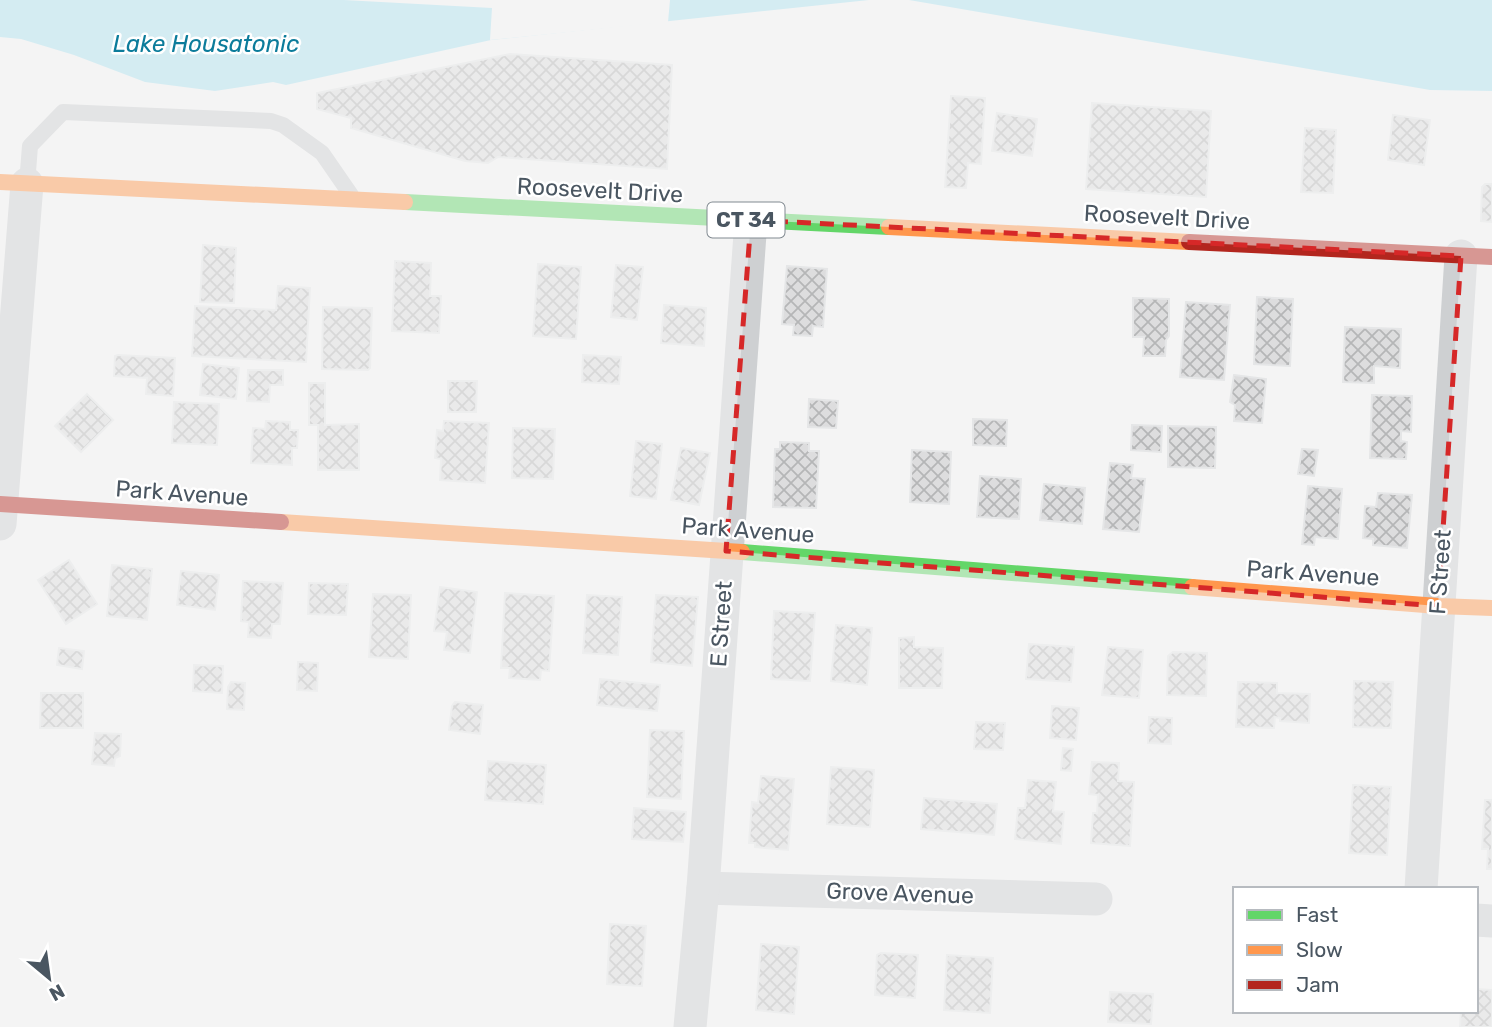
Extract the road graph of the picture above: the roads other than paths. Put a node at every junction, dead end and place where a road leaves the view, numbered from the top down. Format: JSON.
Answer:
{"nodes":[{"id":1,"x":13,"y":183,"type":"edge"},
{"id":2,"x":355,"y":200,"type":"junction"},
{"id":3,"x":751,"y":220,"type":"junction"},
{"id":4,"x":1476,"y":256,"type":"edge"},
{"id":5,"x":1,"y":511,"type":"edge"},
{"id":6,"x":726,"y":551,"type":"junction"},
{"id":7,"x":1438,"y":606,"type":"junction"},
{"id":8,"x":1492,"y":608,"type":"edge"},
{"id":9,"x":1421,"y":887,"type":"edge"},
{"id":10,"x":703,"y":888,"type":"junction"},
{"id":11,"x":1096,"y":899,"type":"dead end"},
{"id":12,"x":690,"y":1027,"type":"edge"}],
"edges":[{"from":1,"to":2,"type":"street","name":"Roosevelt Drive","number":"CT 34"},
{"from":1,"to":2,"type":"lane"},
{"from":1,"to":5,"type":"street"},
{"from":2,"to":3,"type":"street","name":"Roosevelt Drive","number":"CT 34"},
{"from":3,"to":4,"type":"street","name":"Roosevelt Drive","number":"CT 34"},
{"from":3,"to":6,"type":"street","name":"E Street"},
{"from":4,"to":7,"type":"street","name":"F Street"},
{"from":5,"to":6,"type":"street","name":"Park Avenue"},
{"from":6,"to":7,"type":"street","name":"Park Avenue"},
{"from":6,"to":10,"type":"street","name":"E Street"},
{"from":7,"to":8,"type":"street","name":"Park Avenue"},
{"from":7,"to":9,"type":"street","name":"F Street"},
{"from":10,"to":11,"type":"street","name":"Grove Avenue"},
{"from":10,"to":12,"type":"street","name":"E Street"}]}
